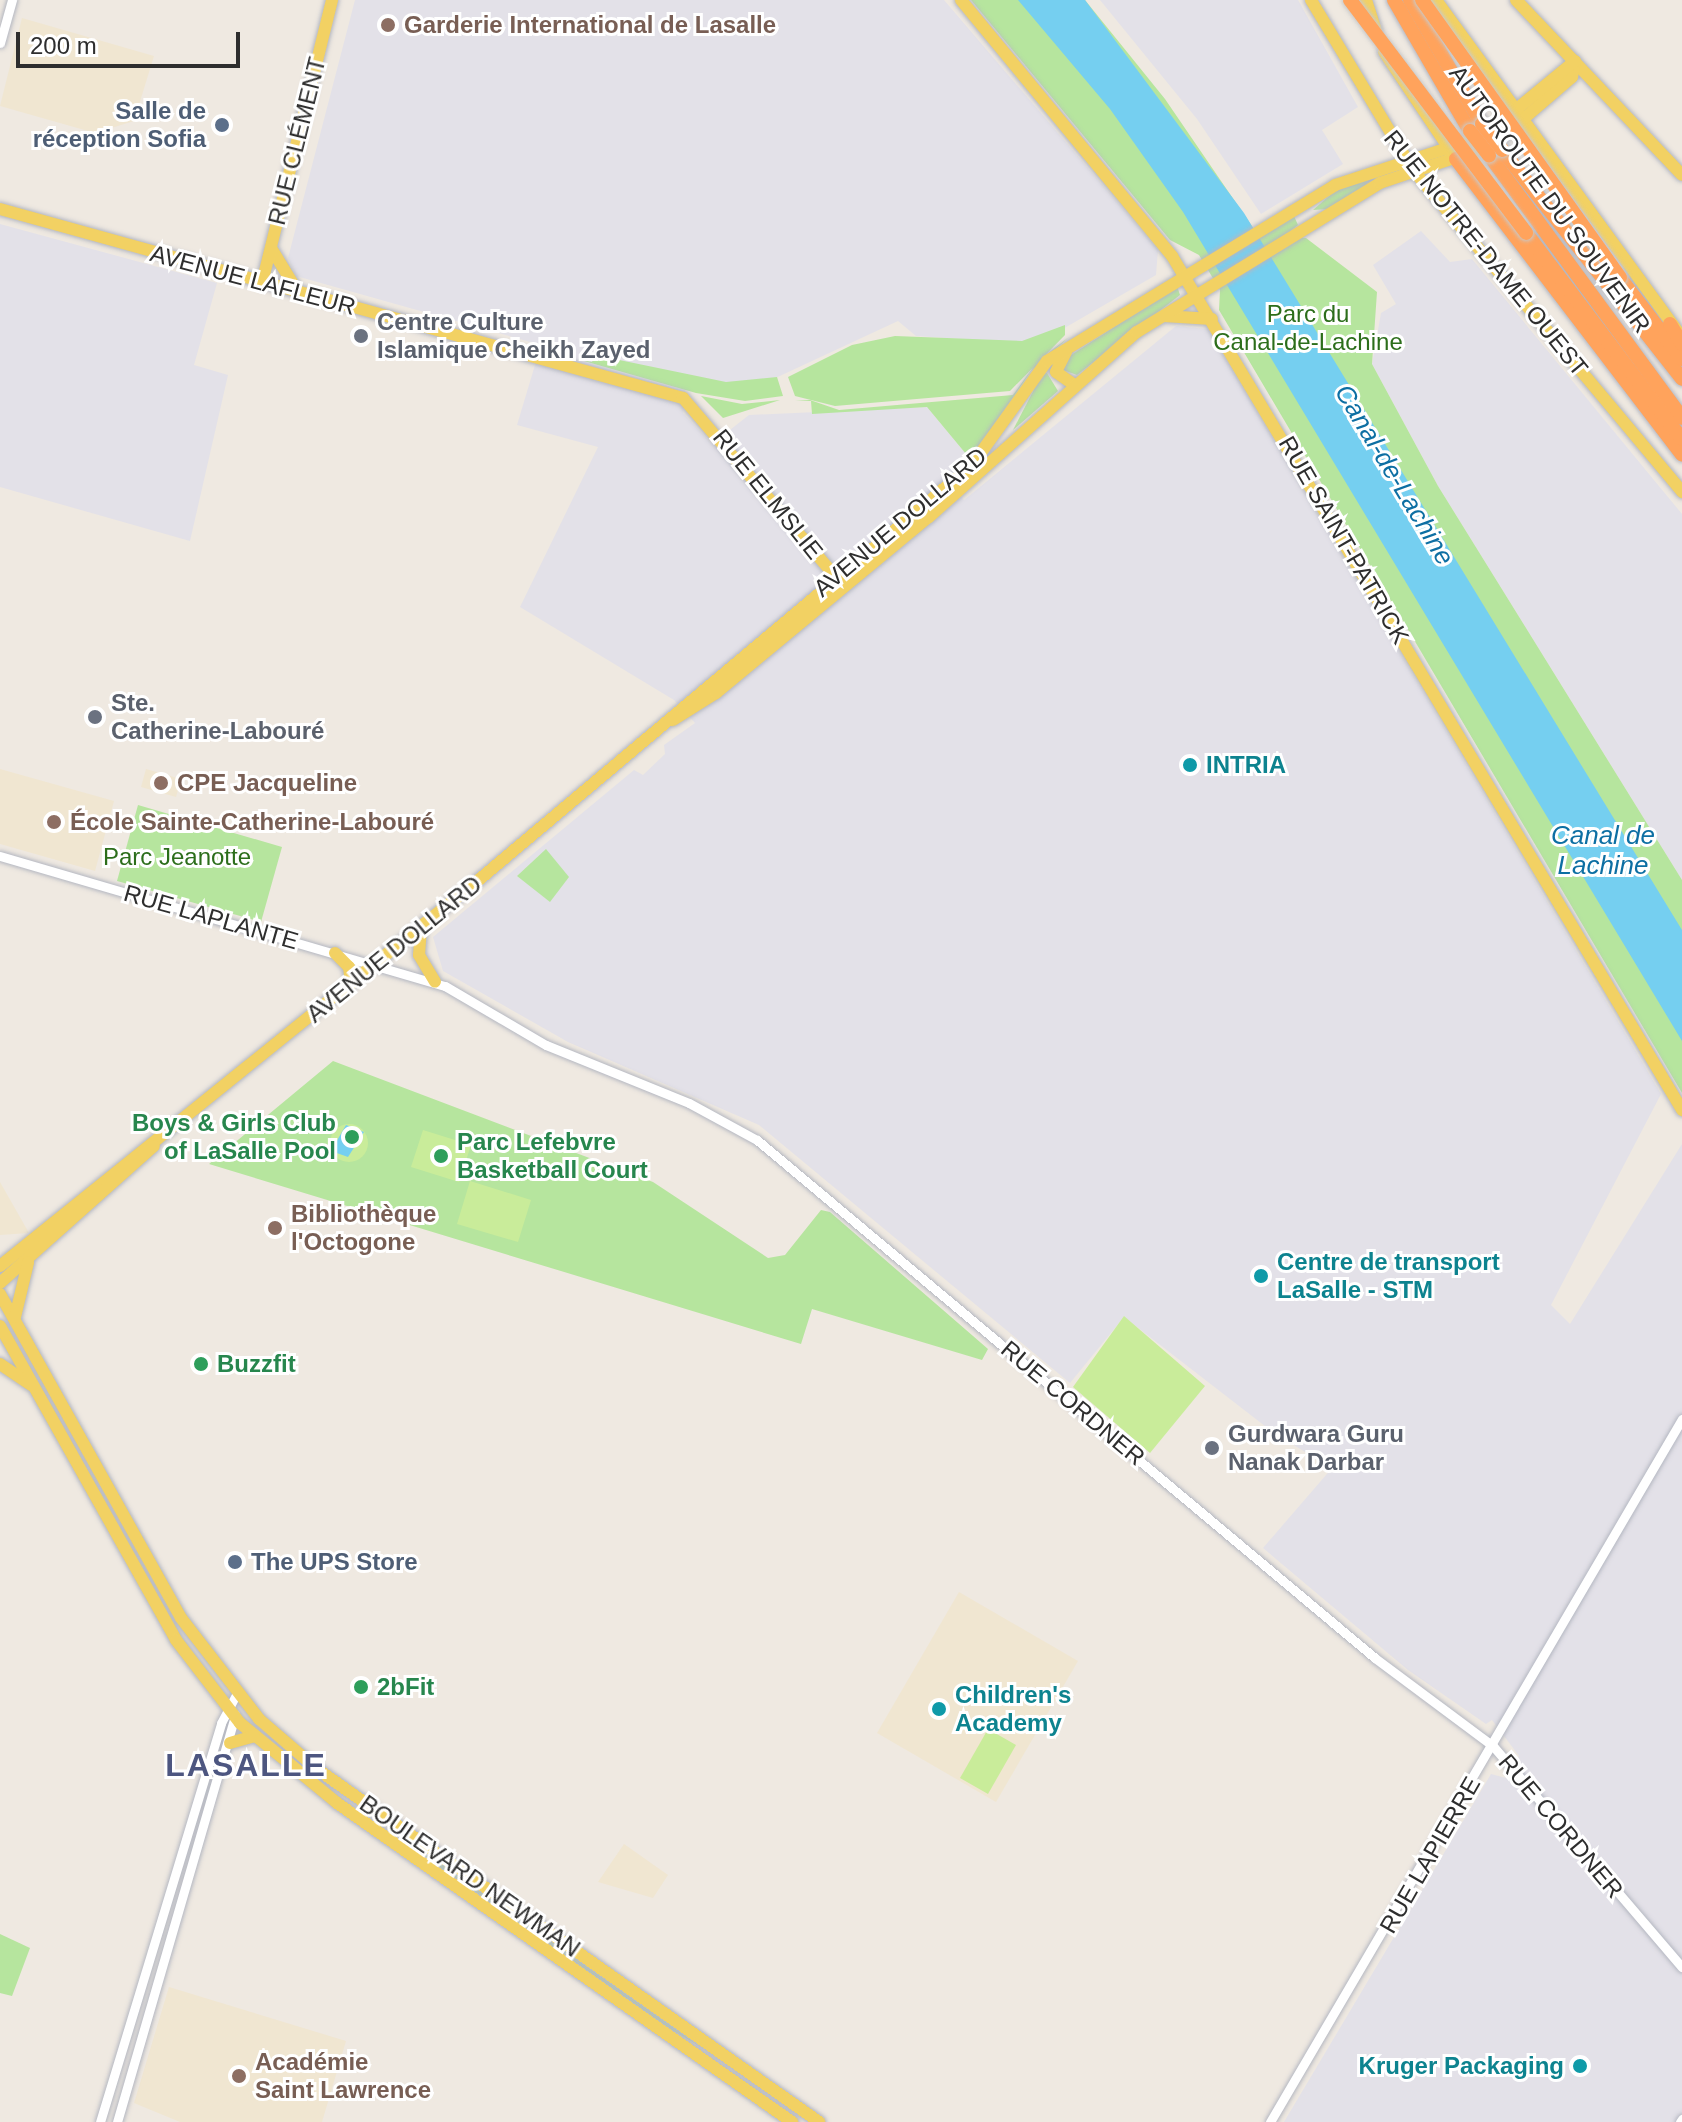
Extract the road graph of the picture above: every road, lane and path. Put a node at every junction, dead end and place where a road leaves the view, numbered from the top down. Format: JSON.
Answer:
{"nodes":[{"id":1,"x":12,"y":0,"type":"edge"},
{"id":2,"x":332,"y":0,"type":"edge"},
{"id":3,"x":961,"y":0,"type":"edge"},
{"id":4,"x":1311,"y":0,"type":"edge"},
{"id":5,"x":1350,"y":0,"type":"edge"},
{"id":6,"x":1366,"y":0,"type":"edge"},
{"id":7,"x":1394,"y":0,"type":"edge"},
{"id":8,"x":1410,"y":0,"type":"edge"},
{"id":9,"x":1422,"y":0,"type":"edge"},
{"id":10,"x":1436,"y":0,"type":"edge"},
{"id":11,"x":1516,"y":0,"type":"edge"},
{"id":12,"x":0,"y":43,"type":"edge"},
{"id":13,"x":1575,"y":61,"type":"junction"},
{"id":14,"x":1520,"y":117,"type":"junction"},
{"id":15,"x":1476,"y":128,"type":"junction"},
{"id":16,"x":1495,"y":152,"type":"junction"},
{"id":17,"x":1453,"y":154,"type":"junction"},
{"id":18,"x":1410,"y":165,"type":"junction"},
{"id":19,"x":1682,"y":175,"type":"edge"},
{"id":20,"x":0,"y":209,"type":"edge"},
{"id":21,"x":271,"y":248,"type":"junction"},
{"id":22,"x":1169,"y":251,"type":"junction"},
{"id":23,"x":1201,"y":263,"type":"junction"},
{"id":24,"x":1183,"y":275,"type":"junction"},
{"id":25,"x":262,"y":283,"type":"junction"},
{"id":26,"x":1213,"y":284,"type":"junction"},
{"id":27,"x":298,"y":292,"type":"junction"},
{"id":28,"x":1196,"y":294,"type":"junction"},
{"id":29,"x":1160,"y":317,"type":"junction"},
{"id":30,"x":1212,"y":319,"type":"junction"},
{"id":31,"x":1670,"y":324,"type":"junction"},
{"id":32,"x":1682,"y":335,"type":"edge"},
{"id":33,"x":1073,"y":344,"type":"junction"},
{"id":34,"x":1682,"y":344,"type":"edge"},
{"id":35,"x":1682,"y":359,"type":"edge"},
{"id":36,"x":1682,"y":379,"type":"edge"},
{"id":37,"x":1073,"y":384,"type":"junction"},
{"id":38,"x":691,"y":402,"type":"joint"},
{"id":39,"x":1682,"y":418,"type":"edge"},
{"id":40,"x":1682,"y":439,"type":"edge"},
{"id":41,"x":1682,"y":455,"type":"edge"},
{"id":42,"x":1682,"y":492,"type":"edge"},
{"id":43,"x":840,"y":582,"type":"junction"},
{"id":44,"x":0,"y":856,"type":"edge"},
{"id":45,"x":421,"y":927,"type":"junction"},
{"id":46,"x":335,"y":953,"type":"junction"},
{"id":47,"x":375,"y":965,"type":"junction"},
{"id":48,"x":435,"y":982,"type":"junction"},
{"id":49,"x":351,"y":984,"type":"junction"},
{"id":50,"x":1682,"y":1110,"type":"edge"},
{"id":51,"x":154,"y":1146,"type":"junction"},
{"id":52,"x":31,"y":1256,"type":"junction"},
{"id":53,"x":0,"y":1266,"type":"edge"},
{"id":54,"x":0,"y":1283,"type":"edge"},
{"id":55,"x":0,"y":1294,"type":"edge"},
{"id":56,"x":15,"y":1321,"type":"junction"},
{"id":57,"x":0,"y":1326,"type":"edge"},
{"id":58,"x":0,"y":1364,"type":"edge"},
{"id":59,"x":33,"y":1387,"type":"junction"},
{"id":60,"x":1682,"y":1419,"type":"edge"},
{"id":61,"x":236,"y":1695,"type":"junction"},
{"id":62,"x":231,"y":1714,"type":"junction"},
{"id":63,"x":254,"y":1736,"type":"junction"},
{"id":64,"x":230,"y":1743,"type":"junction"},
{"id":65,"x":1493,"y":1746,"type":"junction"},
{"id":66,"x":1682,"y":1967,"type":"edge"},
{"id":67,"x":100,"y":2122,"type":"edge"},
{"id":68,"x":117,"y":2122,"type":"edge"},
{"id":69,"x":792,"y":2122,"type":"edge"},
{"id":70,"x":819,"y":2122,"type":"edge"},
{"id":71,"x":1270,"y":2122,"type":"edge"}],
"edges":[{"from":1,"to":12,"type":"street"},
{"from":2,"to":21,"type":"main road","name":"RUE CLÉMENT"},
{"from":3,"to":22,"type":"main road","name":"RUE SAINT-PATRICK"},
{"from":4,"to":18,"type":"main road","name":"RUE NOTRE-DAME OUEST"},
{"from":5,"to":40,"type":"highway","bridge":true},
{"from":6,"to":17,"type":"main road"},
{"from":7,"to":15,"type":"highway","name":"AUTOROUTE DU SOUVENIR"},
{"from":8,"to":15,"type":"highway","name":"AUTOROUTE DU SOUVENIR"},
{"from":9,"to":35,"type":"highway","bridge":true},
{"from":10,"to":14,"type":"main road"},
{"from":11,"to":13,"type":"main road"},
{"from":13,"to":14,"type":"main road"},
{"from":13,"to":19,"type":"main road"},
{"from":14,"to":17,"type":"main road"},
{"from":14,"to":31,"type":"main road"},
{"from":15,"to":16,"type":"highway","name":"AUTOROUTE DU SOUVENIR","bridge":true},
{"from":16,"to":36,"type":"highway","name":"AUTOROUTE DU SOUVENIR"},
{"from":16,"to":39,"type":"highway","name":"AUTOROUTE DU SOUVENIR"},
{"from":17,"to":18,"type":"main road"},
{"from":17,"to":41,"type":"highway"},
{"from":18,"to":23,"type":"main road","name":"AVENUE DOLLARD"},
{"from":18,"to":26,"type":"main road","name":"AVENUE DOLLARD"},
{"from":18,"to":42,"type":"main road","name":"RUE NOTRE-DAME OUEST"},
{"from":20,"to":25,"type":"main road","name":"AVENUE LAFLEUR"},
{"from":21,"to":25,"type":"main road","name":"RUE CLÉMENT"},
{"from":21,"to":27,"type":"main road"},
{"from":22,"to":23,"type":"main road"},
{"from":22,"to":24,"type":"main road","name":"RUE SAINT-PATRICK"},
{"from":23,"to":24,"type":"main road","name":"AVENUE DOLLARD"},
{"from":24,"to":28,"type":"main road","name":"RUE SAINT-PATRICK"},
{"from":24,"to":33,"type":"main road","name":"AVENUE DOLLARD"},
{"from":25,"to":27,"type":"main road","name":"AVENUE LAFLEUR"},
{"from":26,"to":28,"type":"main road","name":"AVENUE DOLLARD"},
{"from":26,"to":30,"type":"main road"},
{"from":27,"to":38,"type":"main road","name":"AVENUE LAFLEUR"},
{"from":28,"to":29,"type":"main road","name":"AVENUE DOLLARD"},
{"from":28,"to":30,"type":"main road","name":"RUE SAINT-PATRICK"},
{"from":29,"to":30,"type":"main road"},
{"from":29,"to":37,"type":"main road","name":"AVENUE DOLLARD"},
{"from":30,"to":50,"type":"main road","name":"RUE SAINT-PATRICK"},
{"from":31,"to":32,"type":"main road"},
{"from":31,"to":34,"type":"highway"},
{"from":33,"to":37,"type":"main road"},
{"from":33,"to":43,"type":"main road","name":"AVENUE DOLLARD"},
{"from":37,"to":43,"type":"main road","name":"AVENUE DOLLARD"},
{"from":38,"to":43,"type":"main road","name":"RUE ELMSLIE"},
{"from":43,"to":45,"type":"main road","name":"AVENUE DOLLARD"},
{"from":44,"to":46,"type":"street","name":"RUE LAPLANTE"},
{"from":45,"to":47,"type":"main road","name":"AVENUE DOLLARD"},
{"from":45,"to":48,"type":"main road"},
{"from":46,"to":47,"type":"street","name":"RUE LAPLANTE"},
{"from":46,"to":49,"type":"main road"},
{"from":47,"to":48,"type":"street","name":"RUE CORDNER"},
{"from":47,"to":49,"type":"main road","name":"AVENUE DOLLARD"},
{"from":48,"to":65,"type":"street","name":"RUE CORDNER"},
{"from":49,"to":51,"type":"main road","name":"AVENUE DOLLARD"},
{"from":51,"to":52,"type":"main road","name":"AVENUE DOLLARD"},
{"from":51,"to":53,"type":"main road","name":"AVENUE DOLLARD"},
{"from":52,"to":54,"type":"main road","name":"AVENUE DOLLARD"},
{"from":52,"to":56,"type":"main road"},
{"from":55,"to":56,"type":"main road","name":"BOULEVARD NEWMAN"},
{"from":56,"to":61,"type":"main road","name":"BOULEVARD NEWMAN"},
{"from":57,"to":59,"type":"main road","name":"BOULEVARD NEWMAN"},
{"from":58,"to":59,"type":"main road"},
{"from":59,"to":62,"type":"main road","name":"BOULEVARD NEWMAN"},
{"from":60,"to":65,"type":"street","name":"RUE LAPIERRE"},
{"from":61,"to":62,"type":"street"},
{"from":61,"to":70,"type":"main road","name":"BOULEVARD NEWMAN"},
{"from":62,"to":63,"type":"main road","name":"BOULEVARD NEWMAN"},
{"from":62,"to":64,"type":"street"},
{"from":62,"to":67,"type":"street"},
{"from":63,"to":64,"type":"main road"},
{"from":63,"to":69,"type":"main road","name":"BOULEVARD NEWMAN"},
{"from":64,"to":68,"type":"street"},
{"from":65,"to":66,"type":"street","name":"RUE CORDNER"},
{"from":65,"to":71,"type":"street","name":"RUE LAPIERRE"}]}
